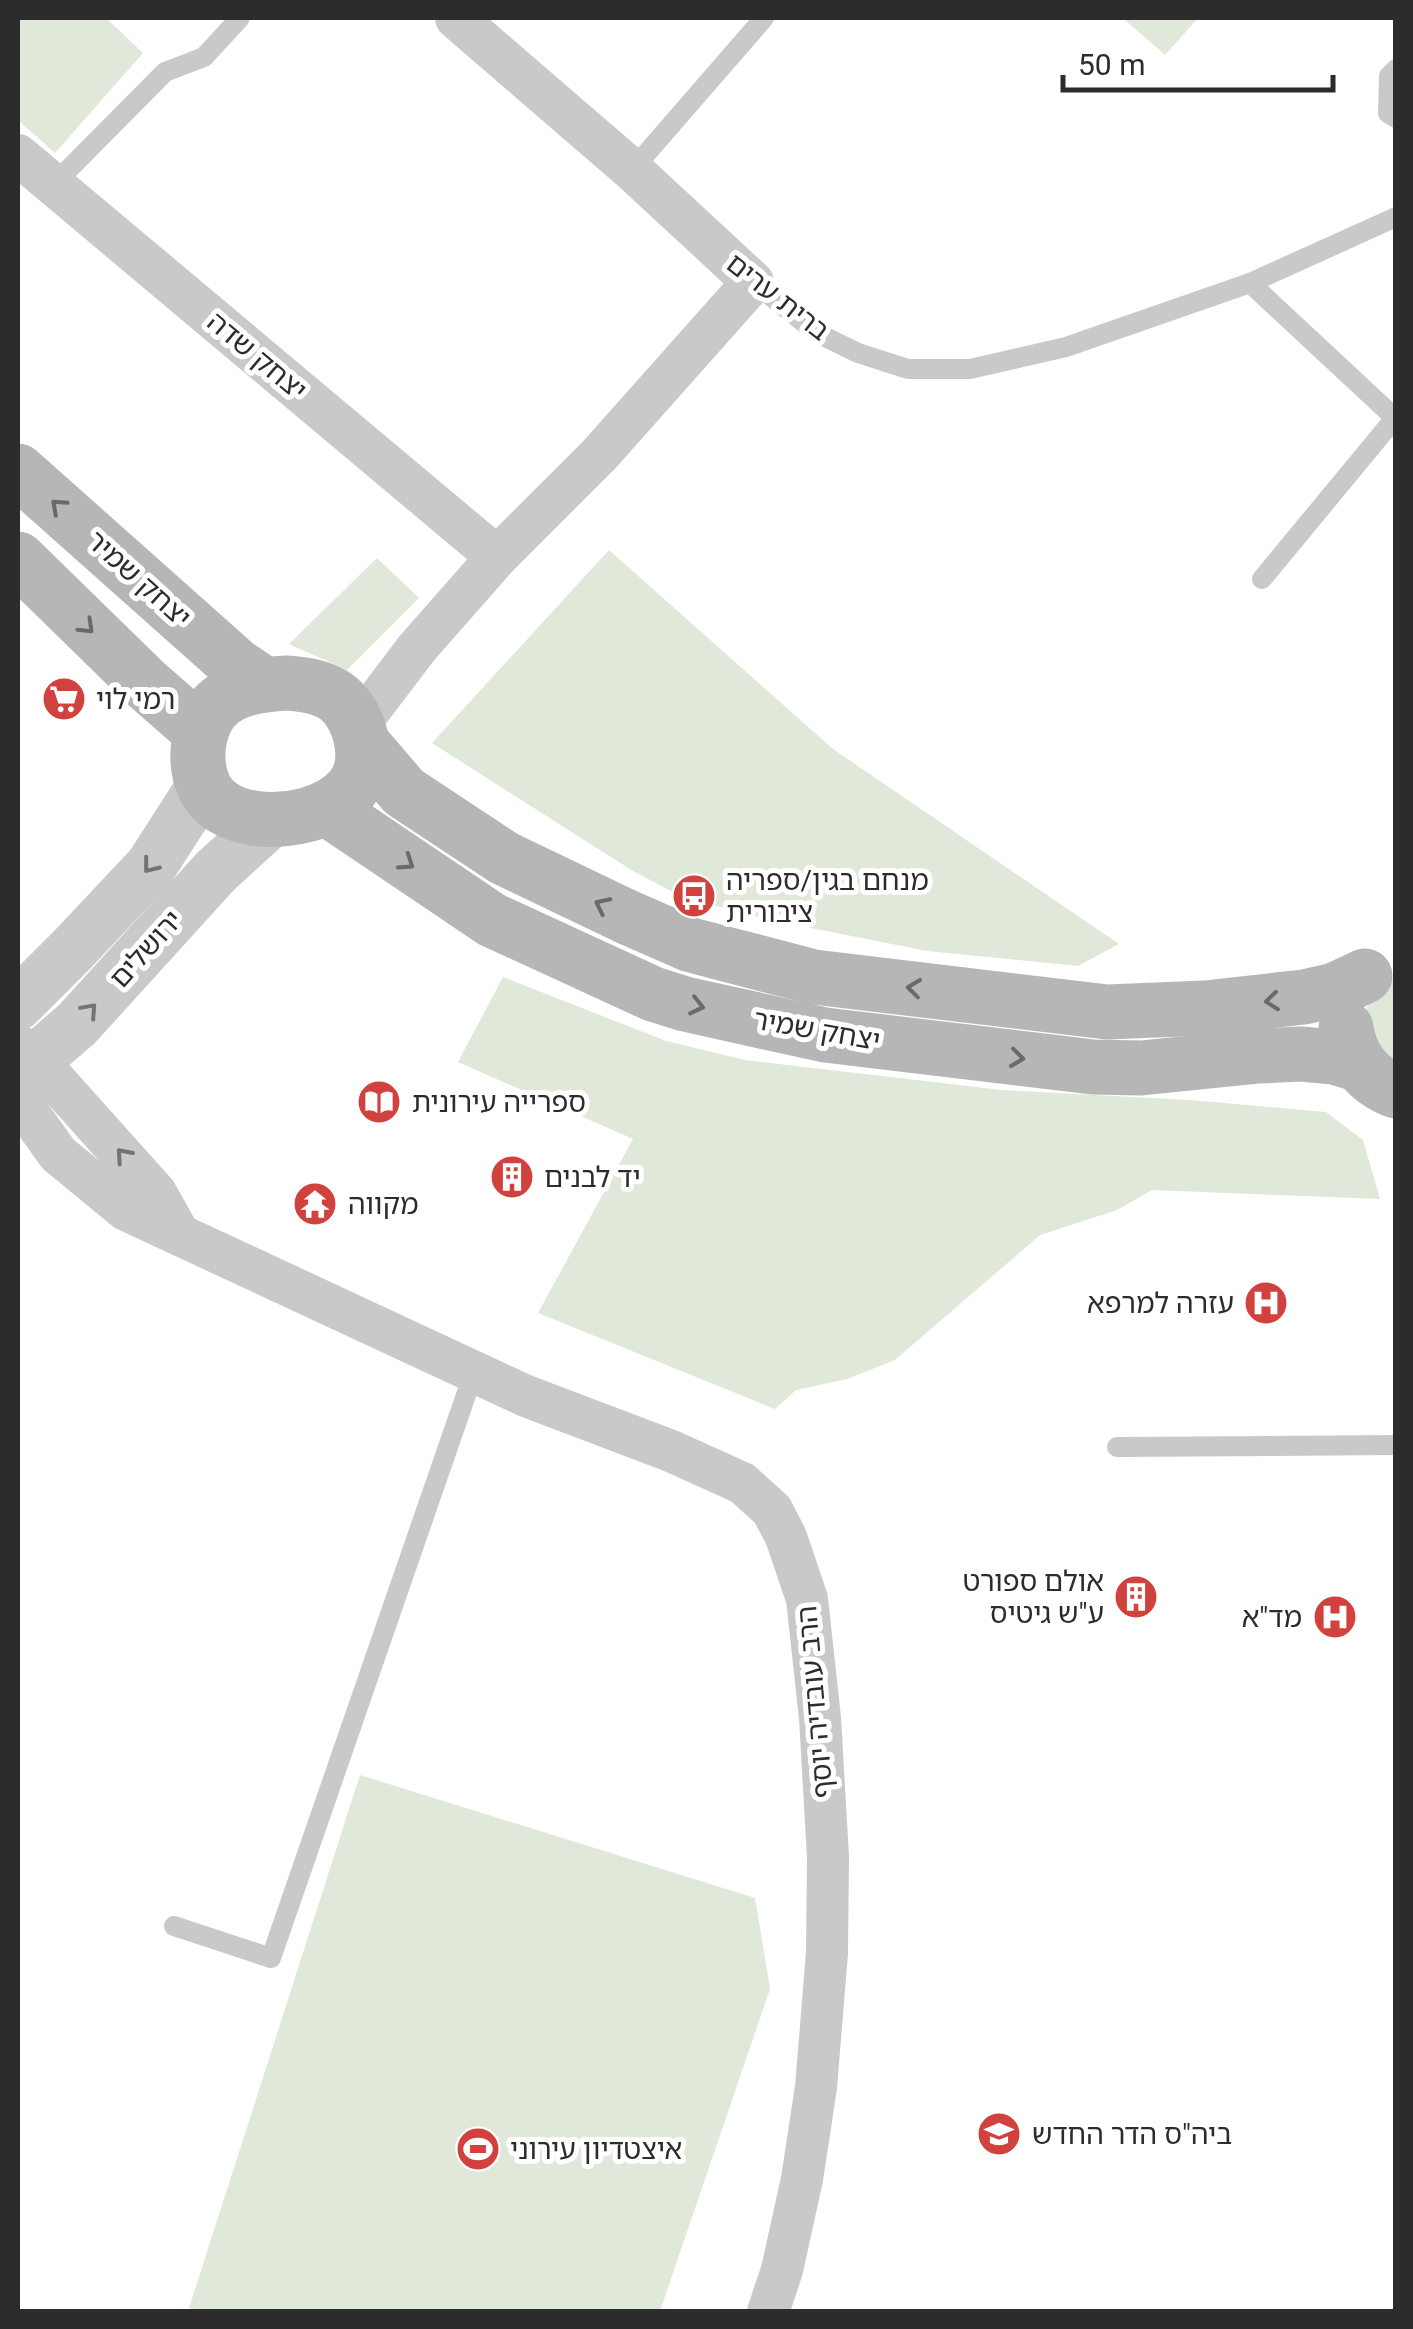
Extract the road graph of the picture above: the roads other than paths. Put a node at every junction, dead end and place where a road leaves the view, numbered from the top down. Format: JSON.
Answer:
{"nodes":[{"id":1,"x":240,"y":18,"type":"edge"},
{"id":2,"x":456,"y":18,"type":"edge"},
{"id":3,"x":764,"y":18,"type":"edge"},
{"id":4,"x":1396,"y":69,"type":"edge"},
{"id":5,"x":1396,"y":118,"type":"edge"},
{"id":6,"x":18,"y":155,"type":"edge"},
{"id":7,"x":632,"y":170,"type":"junction"},
{"id":8,"x":54,"y":184,"type":"junction"},
{"id":9,"x":1396,"y":217,"type":"edge"},
{"id":10,"x":753,"y":282,"type":"junction"},
{"id":11,"x":1250,"y":283,"type":"junction"},
{"id":12,"x":18,"y":471,"type":"edge"},
{"id":13,"x":496,"y":558,"type":"junction"},
{"id":14,"x":18,"y":560,"type":"edge"},
{"id":15,"x":1262,"y":578,"type":"dead end"},
{"id":16,"x":264,"y":684,"type":"junction"},
{"id":17,"x":353,"y":723,"type":"junction"},
{"id":18,"x":202,"y":758,"type":"junction"},
{"id":19,"x":326,"y":808,"type":"junction"},
{"id":20,"x":272,"y":820,"type":"junction"},
{"id":21,"x":1380,"y":967,"type":"edge"},
{"id":22,"x":18,"y":1004,"type":"edge"},
{"id":23,"x":22,"y":1069,"type":"edge"},
{"id":24,"x":1386,"y":1084,"type":"edge"},
{"id":25,"x":474,"y":1372,"type":"junction"},
{"id":26,"x":1396,"y":1445,"type":"edge"},
{"id":27,"x":1118,"y":1447,"type":"dead end"},
{"id":28,"x":174,"y":1926,"type":"dead end"},
{"id":29,"x":768,"y":2312,"type":"edge"}],
"edges":[{"from":1,"to":8,"type":"lane"},
{"from":2,"to":7,"type":"street","name":"ברית ערים"},
{"from":3,"to":7,"type":"lane"},
{"from":4,"to":5,"type":"lane"},
{"from":6,"to":8,"type":"street","name":"יצחק שדה"},
{"from":7,"to":10,"type":"street","name":"ברית ערים"},
{"from":8,"to":13,"type":"street","name":"יצחק שדה"},
{"from":9,"to":11,"type":"lane","name":"ברית ערים"},
{"from":10,"to":11,"type":"lane","name":"ברית ערים"},
{"from":10,"to":13,"type":"street"},
{"from":11,"to":15,"type":"lane"},
{"from":16,"to":12,"type":"main road","name":"יצחק שמיר","one_way":true},
{"from":13,"to":17,"type":"street"},
{"from":14,"to":18,"type":"main road","one_way":true},
{"from":16,"to":17,"type":"main road"},
{"from":16,"to":18,"type":"main road"},
{"from":17,"to":19,"type":"main road"},
{"from":21,"to":17,"type":"main road","name":"יצחק שמיר","one_way":true},
{"from":18,"to":20,"type":"main road"},
{"from":18,"to":22,"type":"street","name":"ירושלים","one_way":true},
{"from":19,"to":20,"type":"main road"},
{"from":19,"to":24,"type":"main road","name":"יצחק שמיר","one_way":true},
{"from":23,"to":20,"type":"street","name":"ירושלים","one_way":true},
{"from":21,"to":24,"type":"main road"},
{"from":23,"to":25,"type":"street","name":"הרב עובדיה יוסף"},
{"from":25,"to":28,"type":"lane"},
{"from":25,"to":29,"type":"street","name":"הרב עובדיה יוסף"},
{"from":26,"to":27,"type":"lane"}]}
